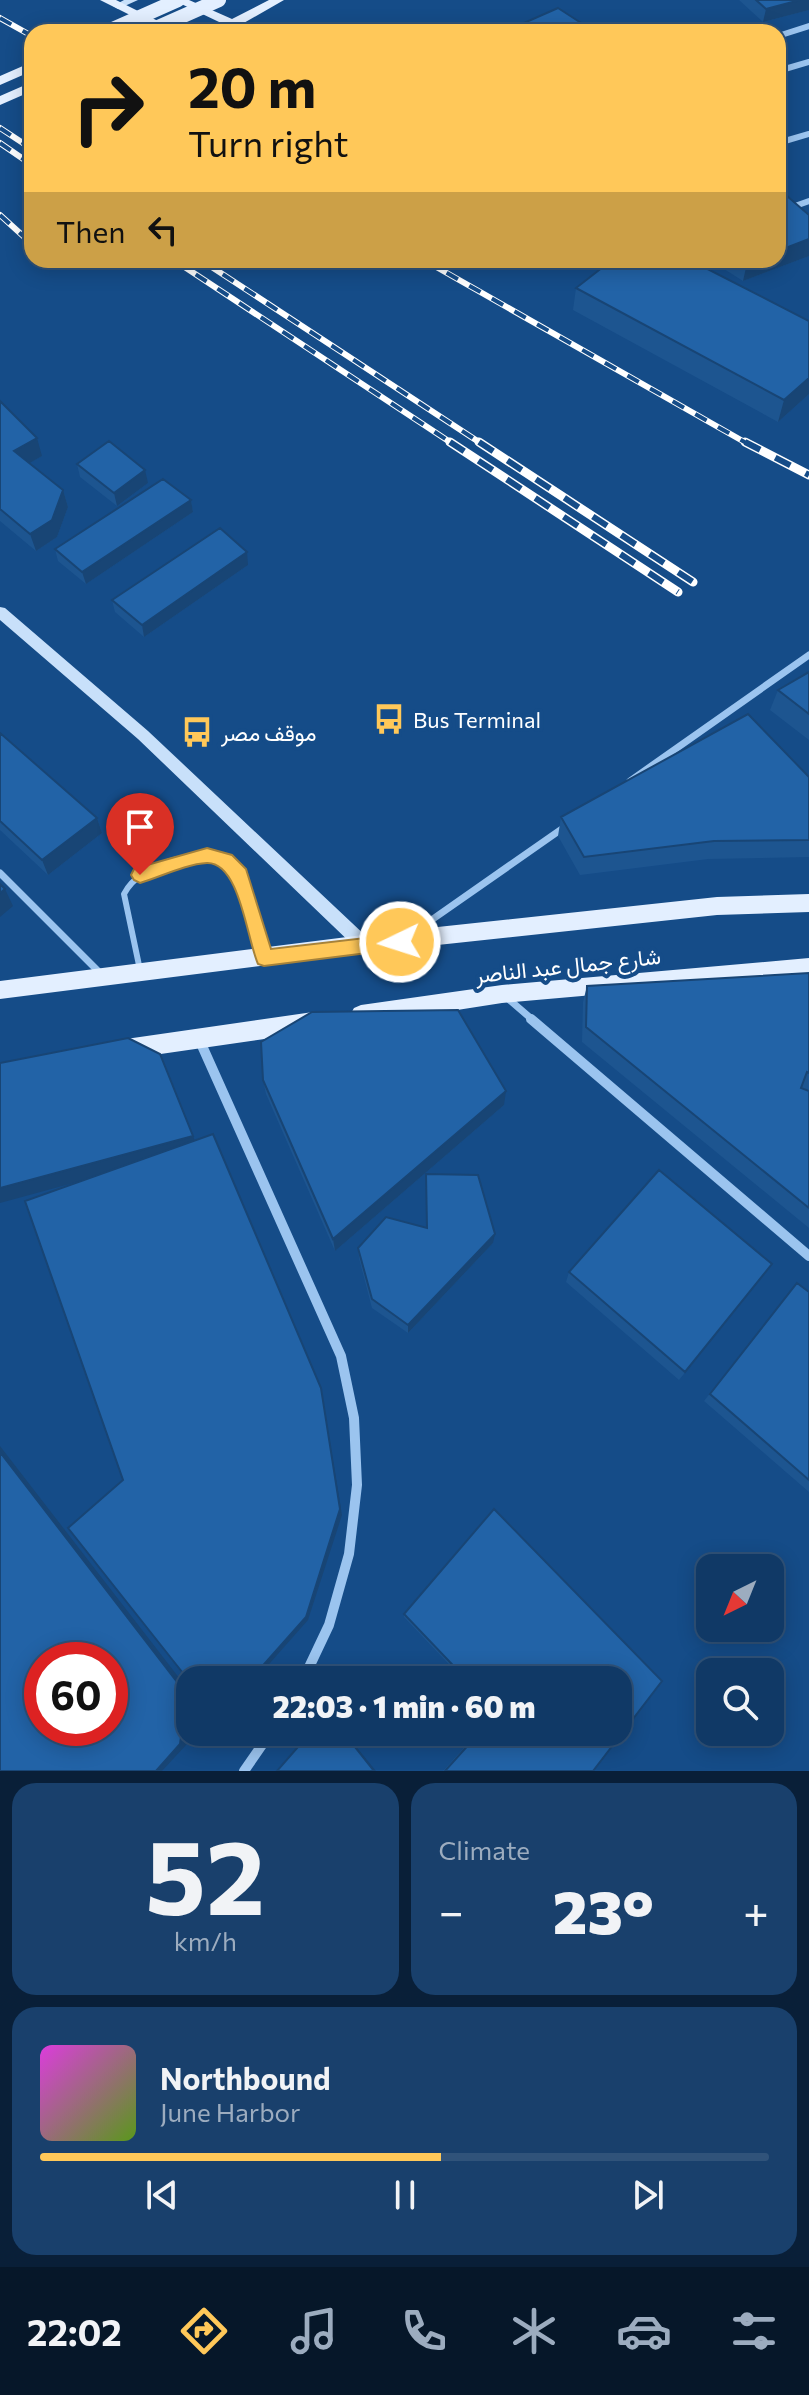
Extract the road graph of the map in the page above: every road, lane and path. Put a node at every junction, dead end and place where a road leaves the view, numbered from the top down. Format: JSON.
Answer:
{"nodes":[{"id":1,"x":133,"y":0,"type":"edge"},
{"id":2,"x":178,"y":0,"type":"edge"},
{"id":3,"x":219,"y":0,"type":"edge"},
{"id":4,"x":278,"y":0,"type":"edge"},
{"id":5,"x":112,"y":3,"type":"edge"},
{"id":6,"x":124,"y":24,"type":"edge"},
{"id":7,"x":157,"y":24,"type":"edge"},
{"id":8,"x":165,"y":24,"type":"edge"},
{"id":9,"x":232,"y":24,"type":"joint"},
{"id":10,"x":809,"y":26,"type":"edge"},
{"id":11,"x":786,"y":33,"type":"edge"},
{"id":12,"x":809,"y":62,"type":"edge"},
{"id":13,"x":786,"y":69,"type":"edge"},
{"id":14,"x":24,"y":70,"type":"edge"},
{"id":15,"x":0,"y":81,"type":"edge"},
{"id":16,"x":24,"y":90,"type":"edge"},
{"id":17,"x":0,"y":101,"type":"edge"},
{"id":18,"x":809,"y":134,"type":"edge"},
{"id":19,"x":786,"y":141,"type":"edge"},
{"id":20,"x":809,"y":201,"type":"edge"},
{"id":21,"x":800,"y":204,"type":"junction"},
{"id":22,"x":786,"y":209,"type":"edge"},
{"id":23,"x":809,"y":212,"type":"edge"},
{"id":24,"x":2,"y":617,"type":"edge"},
{"id":25,"x":809,"y":655,"type":"edge"},
{"id":26,"x":617,"y":789,"type":"edge"},
{"id":27,"x":579,"y":816,"type":"edge"},
{"id":28,"x":0,"y":873,"type":"edge"},
{"id":29,"x":809,"y":903,"type":"edge"},
{"id":30,"x":400,"y":942,"type":"junction"},
{"id":31,"x":363,"y":944,"type":"junction"},
{"id":32,"x":264,"y":958,"type":"junction"},
{"id":33,"x":809,"y":967,"type":"edge"},
{"id":34,"x":141,"y":974,"type":"junction"},
{"id":35,"x":106,"y":979,"type":"junction"},
{"id":36,"x":0,"y":990,"type":"edge"},
{"id":37,"x":502,"y":994,"type":"junction"},
{"id":38,"x":199,"y":1039,"type":"junction"},
{"id":39,"x":92,"y":1053,"type":"edge"},
{"id":40,"x":809,"y":1256,"type":"edge"},
{"id":41,"x":310,"y":1666,"type":"edge"},
{"id":42,"x":261,"y":1746,"type":"edge"},
{"id":43,"x":244,"y":1771,"type":"edge"}],
"edges":[{"from":1,"to":5,"type":"street"},
{"from":2,"to":6,"type":"main road","bridge":true},
{"from":2,"to":9,"type":"main road"},
{"from":3,"to":8,"type":"main road","bridge":true},
{"from":4,"to":9,"type":"main road"},
{"from":5,"to":7,"type":"main road"},
{"from":10,"to":11,"type":"street"},
{"from":12,"to":13,"type":"street"},
{"from":14,"to":15,"type":"main road"},
{"from":16,"to":17,"type":"main road"},
{"from":18,"to":19,"type":"street"},
{"from":20,"to":21,"type":"street"},
{"from":21,"to":22,"type":"street"},
{"from":21,"to":23,"type":"street"},
{"from":24,"to":31,"type":"street"},
{"from":25,"to":26,"type":"street"},
{"from":27,"to":30,"type":"street"},
{"from":28,"to":35,"type":"street"},
{"from":29,"to":30,"type":"main road","name":"شارع جمال عبد الناصر"},
{"from":30,"to":31,"type":"main road","name":"شارع جمال عبد الناصر"},
{"from":31,"to":32,"type":"main road","name":"شارع جمال عبد الناصر"},
{"from":32,"to":34,"type":"main road","name":"شارع جمال عبد الناصر"},
{"from":32,"to":34,"type":"lane"},
{"from":33,"to":37,"type":"main road","name":"شارع جمال عبد الناصر"},
{"from":34,"to":35,"type":"main road","name":"شارع جمال عبد الناصر"},
{"from":35,"to":36,"type":"main road","name":"شارع جمال عبد الناصر"},
{"from":37,"to":38,"type":"main road","name":"شارع جمال عبد الناصر"},
{"from":37,"to":40,"type":"street"},
{"from":38,"to":39,"type":"main road","name":"شارع جمال عبد الناصر"},
{"from":38,"to":41,"type":"street"},
{"from":42,"to":43,"type":"street"}]}
